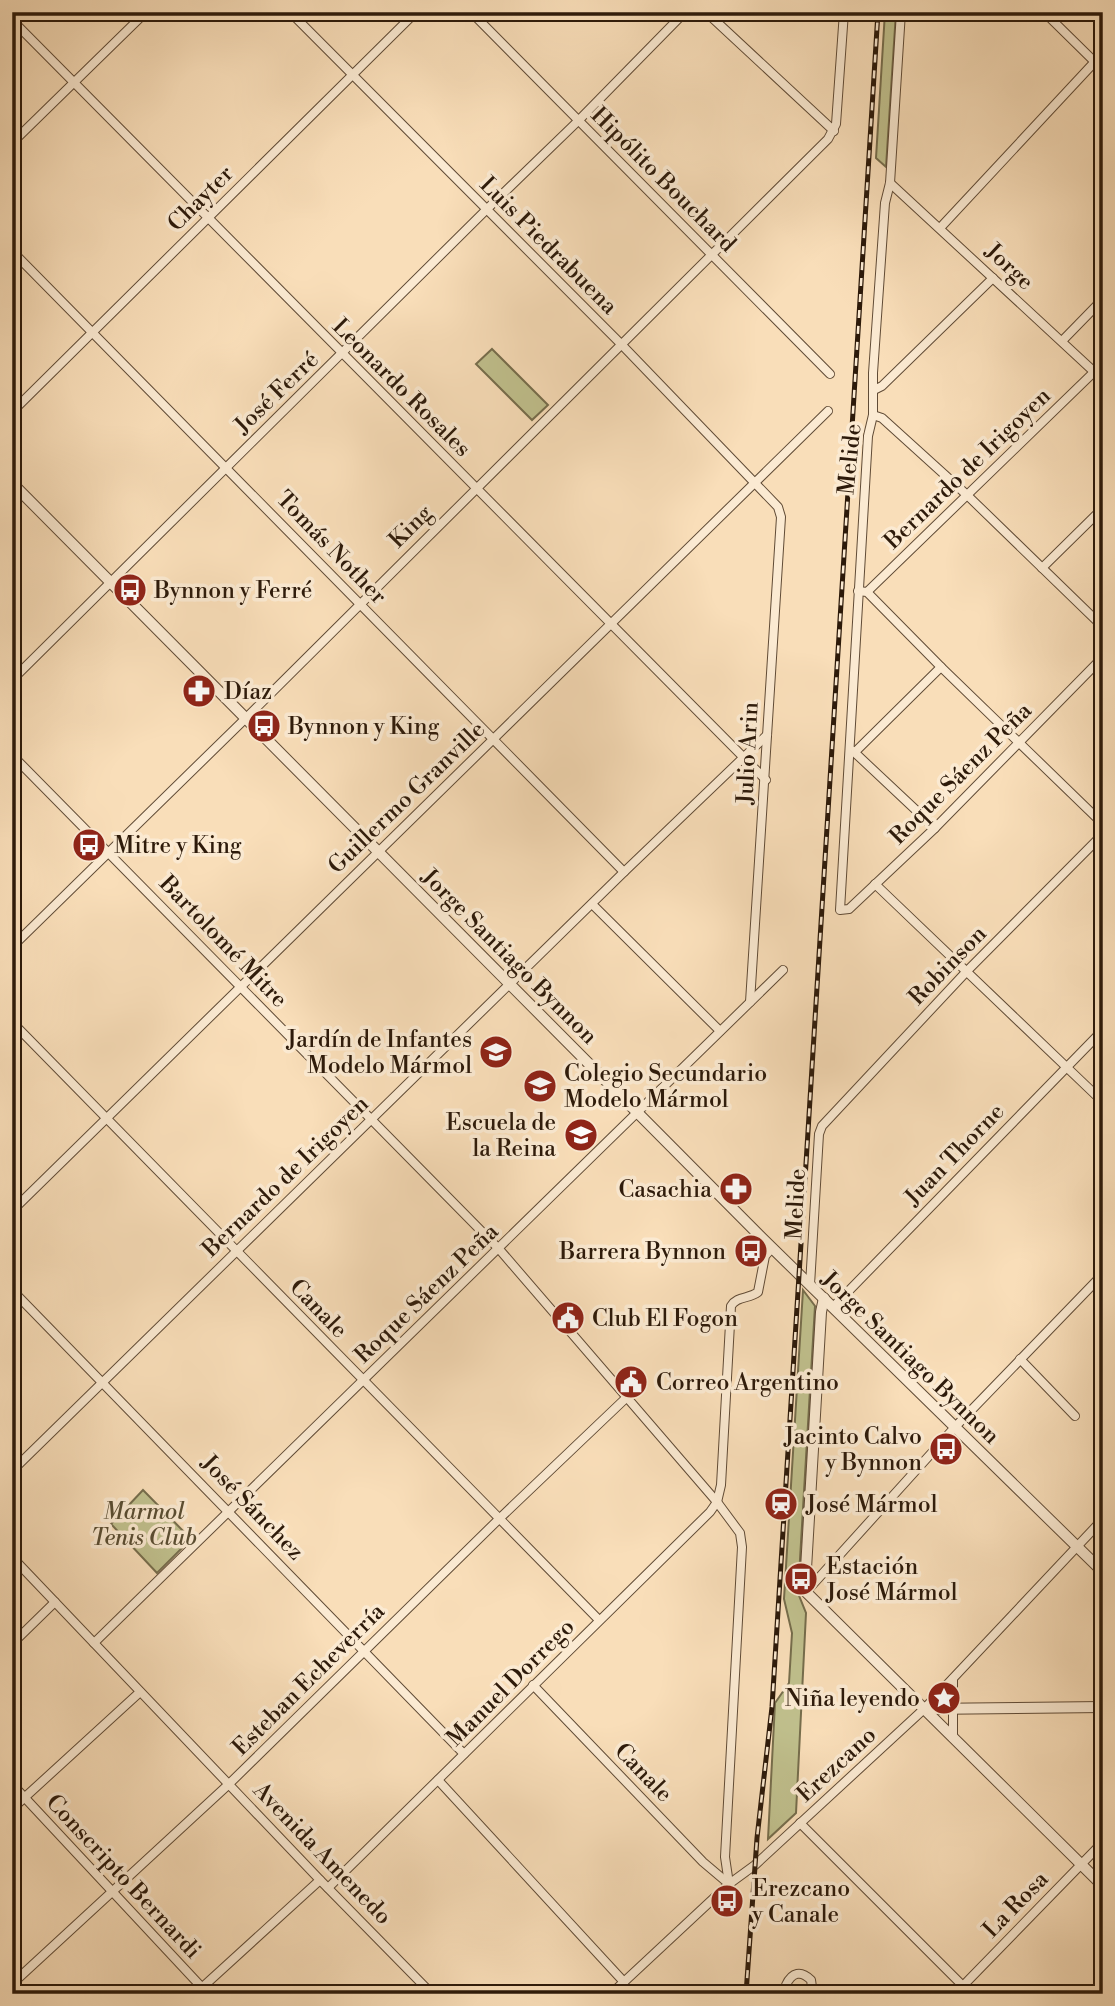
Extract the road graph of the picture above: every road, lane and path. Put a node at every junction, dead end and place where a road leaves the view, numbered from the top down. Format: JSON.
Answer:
{"nodes":[{"id":1,"x":146,"y":12,"type":"edge"},
{"id":2,"x":290,"y":12,"type":"edge"},
{"id":3,"x":416,"y":12,"type":"edge"},
{"id":4,"x":471,"y":12,"type":"edge"},
{"id":5,"x":685,"y":12,"type":"edge"},
{"id":6,"x":706,"y":12,"type":"edge"},
{"id":7,"x":844,"y":12,"type":"edge"},
{"id":8,"x":901,"y":12,"type":"edge"},
{"id":9,"x":1044,"y":12,"type":"edge"},
{"id":10,"x":12,"y":20,"type":"edge"},
{"id":11,"x":1103,"y":53,"type":"edge"},
{"id":12,"x":1094,"y":62,"type":"junction"},
{"id":13,"x":1103,"y":70,"type":"edge"},
{"id":14,"x":352,"y":75,"type":"junction"},
{"id":15,"x":74,"y":83,"type":"junction"},
{"id":16,"x":579,"y":121,"type":"junction"},
{"id":17,"x":834,"y":131,"type":"junction"},
{"id":18,"x":12,"y":143,"type":"edge"},
{"id":19,"x":890,"y":183,"type":"junction"},
{"id":20,"x":486,"y":210,"type":"junction"},
{"id":21,"x":208,"y":217,"type":"junction"},
{"id":22,"x":940,"y":228,"type":"junction"},
{"id":23,"x":12,"y":251,"type":"edge"},
{"id":24,"x":712,"y":254,"type":"junction"},
{"id":25,"x":993,"y":278,"type":"junction"},
{"id":26,"x":1103,"y":299,"type":"edge"},
{"id":27,"x":93,"y":332,"type":"junction"},
{"id":28,"x":1063,"y":340,"type":"junction"},
{"id":29,"x":621,"y":344,"type":"junction"},
{"id":30,"x":343,"y":354,"type":"junction"},
{"id":31,"x":1094,"y":372,"type":"junction"},
{"id":32,"x":830,"y":374,"type":"dead end"},
{"id":33,"x":1103,"y":380,"type":"edge"},
{"id":34,"x":874,"y":390,"type":"junction"},
{"id":35,"x":828,"y":411,"type":"dead end"},
{"id":36,"x":12,"y":412,"type":"edge"},
{"id":37,"x":873,"y":415,"type":"junction"},
{"id":38,"x":227,"y":467,"type":"junction"},
{"id":39,"x":755,"y":482,"type":"junction"},
{"id":40,"x":12,"y":483,"type":"edge"},
{"id":41,"x":475,"y":488,"type":"junction"},
{"id":42,"x":967,"y":495,"type":"junction"},
{"id":43,"x":778,"y":507,"type":"joint"},
{"id":44,"x":1103,"y":508,"type":"edge"},
{"id":45,"x":1042,"y":568,"type":"junction"},
{"id":46,"x":111,"y":583,"type":"junction"},
{"id":47,"x":862,"y":592,"type":"junction"},
{"id":48,"x":360,"y":603,"type":"junction"},
{"id":49,"x":611,"y":623,"type":"junction"},
{"id":50,"x":1103,"y":627,"type":"edge"},
{"id":51,"x":1103,"y":656,"type":"edge"},
{"id":52,"x":941,"y":667,"type":"junction"},
{"id":53,"x":12,"y":680,"type":"edge"},
{"id":54,"x":246,"y":719,"type":"junction"},
{"id":55,"x":768,"y":735,"type":"junction"},
{"id":56,"x":493,"y":739,"type":"junction"},
{"id":57,"x":1020,"y":742,"type":"junction"},
{"id":58,"x":852,"y":751,"type":"junction"},
{"id":59,"x":12,"y":755,"type":"edge"},
{"id":60,"x":743,"y":758,"type":"junction"},
{"id":61,"x":766,"y":780,"type":"junction"},
{"id":62,"x":1103,"y":824,"type":"edge"},
{"id":63,"x":934,"y":828,"type":"junction"},
{"id":64,"x":1103,"y":834,"type":"edge"},
{"id":65,"x":378,"y":851,"type":"junction"},
{"id":66,"x":109,"y":852,"type":"junction"},
{"id":67,"x":624,"y":872,"type":"junction"},
{"id":68,"x":875,"y":884,"type":"junction"},
{"id":69,"x":592,"y":904,"type":"junction"},
{"id":70,"x":840,"y":910,"type":"joint"},
{"id":71,"x":12,"y":947,"type":"edge"},
{"id":72,"x":783,"y":970,"type":"dead end"},
{"id":73,"x":967,"y":971,"type":"junction"},
{"id":74,"x":511,"y":984,"type":"junction"},
{"id":75,"x":242,"y":987,"type":"junction"},
{"id":76,"x":750,"y":1002,"type":"junction"},
{"id":77,"x":12,"y":1022,"type":"edge"},
{"id":78,"x":1103,"y":1030,"type":"edge"},
{"id":79,"x":720,"y":1031,"type":"junction"},
{"id":80,"x":1066,"y":1066,"type":"junction"},
{"id":81,"x":1103,"y":1102,"type":"edge"},
{"id":82,"x":638,"y":1112,"type":"junction"},
{"id":83,"x":108,"y":1119,"type":"junction"},
{"id":84,"x":370,"y":1120,"type":"junction"},
{"id":85,"x":822,"y":1126,"type":"joint"},
{"id":86,"x":12,"y":1211,"type":"edge"},
{"id":87,"x":772,"y":1248,"type":"junction"},
{"id":88,"x":499,"y":1249,"type":"junction"},
{"id":89,"x":237,"y":1251,"type":"junction"},
{"id":90,"x":1103,"y":1274,"type":"edge"},
{"id":91,"x":810,"y":1285,"type":"junction"},
{"id":92,"x":12,"y":1290,"type":"edge"},
{"id":93,"x":824,"y":1298,"type":"junction"},
{"id":94,"x":834,"y":1306,"type":"junction"},
{"id":95,"x":1020,"y":1359,"type":"junction"},
{"id":96,"x":362,"y":1380,"type":"junction"},
{"id":97,"x":104,"y":1382,"type":"junction"},
{"id":98,"x":626,"y":1398,"type":"junction"},
{"id":99,"x":1075,"y":1416,"type":"dead end"},
{"id":100,"x":956,"y":1426,"type":"junction"},
{"id":101,"x":12,"y":1471,"type":"edge"},
{"id":102,"x":717,"y":1502,"type":"junction"},
{"id":103,"x":230,"y":1511,"type":"junction"},
{"id":104,"x":500,"y":1518,"type":"junction"},
{"id":105,"x":1103,"y":1519,"type":"edge"},
{"id":106,"x":1076,"y":1546,"type":"junction"},
{"id":107,"x":12,"y":1557,"type":"edge"},
{"id":108,"x":1103,"y":1572,"type":"edge"},
{"id":109,"x":806,"y":1592,"type":"junction"},
{"id":110,"x":55,"y":1602,"type":"junction"},
{"id":111,"x":599,"y":1620,"type":"junction"},
{"id":112,"x":94,"y":1643,"type":"junction"},
{"id":113,"x":12,"y":1644,"type":"edge"},
{"id":114,"x":365,"y":1650,"type":"junction"},
{"id":115,"x":953,"y":1679,"type":"junction"},
{"id":116,"x":533,"y":1685,"type":"junction"},
{"id":117,"x":140,"y":1692,"type":"junction"},
{"id":118,"x":1103,"y":1707,"type":"edge"},
{"id":119,"x":924,"y":1709,"type":"junction"},
{"id":120,"x":953,"y":1709,"type":"junction"},
{"id":121,"x":953,"y":1738,"type":"junction"},
{"id":122,"x":464,"y":1754,"type":"junction"},
{"id":123,"x":438,"y":1780,"type":"junction"},
{"id":124,"x":12,"y":1784,"type":"edge"},
{"id":125,"x":229,"y":1784,"type":"junction"},
{"id":126,"x":24,"y":1798,"type":"junction"},
{"id":127,"x":12,"y":1809,"type":"edge"},
{"id":128,"x":800,"y":1823,"type":"junction"},
{"id":129,"x":1103,"y":1842,"type":"edge"},
{"id":130,"x":1080,"y":1864,"type":"junction"},
{"id":131,"x":320,"y":1880,"type":"junction"},
{"id":132,"x":729,"y":1884,"type":"junction"},
{"id":133,"x":1103,"y":1886,"type":"edge"},
{"id":134,"x":328,"y":1888,"type":"junction"},
{"id":135,"x":111,"y":1891,"type":"junction"},
{"id":136,"x":624,"y":1982,"type":"junction"},
{"id":137,"x":12,"y":1984,"type":"edge"},
{"id":138,"x":425,"y":1986,"type":"junction"},
{"id":139,"x":963,"y":1986,"type":"junction"},
{"id":140,"x":201,"y":1992,"type":"edge"},
{"id":141,"x":416,"y":1994,"type":"edge"},
{"id":142,"x":432,"y":1994,"type":"edge"},
{"id":143,"x":611,"y":1994,"type":"edge"},
{"id":144,"x":790,"y":1994,"type":"edge"},
{"id":145,"x":813,"y":1994,"type":"edge"},
{"id":146,"x":955,"y":1994,"type":"edge"},
{"id":147,"x":971,"y":1994,"type":"edge"}],
"edges":[{"from":1,"to":15,"type":"street"},
{"from":2,"to":14,"type":"street","name":"Luis Piedrabuena"},
{"from":3,"to":14,"type":"street","name":"Chayter"},
{"from":4,"to":16,"type":"street","name":"Hipólito Bouchard"},
{"from":5,"to":16,"type":"street","name":"José Ferré"},
{"from":6,"to":17,"type":"street"},
{"from":7,"to":17,"type":"street"},
{"from":8,"to":19,"type":"street","name":"Melide"},
{"from":9,"to":12,"type":"street"},
{"from":10,"to":15,"type":"street","name":"Leonardo Rosales"},
{"from":11,"to":12,"type":"street"},
{"from":12,"to":13,"type":"street"},
{"from":12,"to":22,"type":"street"},
{"from":14,"to":20,"type":"street","name":"Luis Piedrabuena"},
{"from":14,"to":21,"type":"street","name":"Chayter"},
{"from":15,"to":18,"type":"street"},
{"from":15,"to":21,"type":"street","name":"Leonardo Rosales"},
{"from":16,"to":20,"type":"street","name":"José Ferré"},
{"from":16,"to":24,"type":"street","name":"Hipólito Bouchard"},
{"from":17,"to":24,"type":"street","name":"King"},
{"from":19,"to":22,"type":"street","name":"Jorge"},
{"from":19,"to":34,"type":"street","name":"Melide"},
{"from":20,"to":29,"type":"street","name":"Luis Piedrabuena"},
{"from":20,"to":30,"type":"street","name":"José Ferré"},
{"from":21,"to":27,"type":"street","name":"Chayter"},
{"from":21,"to":30,"type":"street","name":"Leonardo Rosales"},
{"from":22,"to":25,"type":"street","name":"Jorge"},
{"from":23,"to":27,"type":"street","name":"Tomás Nother"},
{"from":24,"to":29,"type":"street","name":"King"},
{"from":24,"to":32,"type":"street","name":"Hipólito Bouchard"},
{"from":25,"to":28,"type":"street","name":"Jorge"},
{"from":25,"to":34,"type":"street"},
{"from":26,"to":28,"type":"street"},
{"from":27,"to":36,"type":"street","name":"Chayter"},
{"from":27,"to":38,"type":"street","name":"Tomás Nother"},
{"from":28,"to":31,"type":"street","name":"Jorge"},
{"from":29,"to":39,"type":"street","name":"Luis Piedrabuena"},
{"from":29,"to":41,"type":"street","name":"King"},
{"from":30,"to":38,"type":"street","name":"José Ferré"},
{"from":30,"to":41,"type":"street","name":"Leonardo Rosales"},
{"from":31,"to":33,"type":"street","name":"Jorge"},
{"from":31,"to":42,"type":"street","name":"Bernardo de Irigoyen"},
{"from":34,"to":37,"type":"street","name":"Melide"},
{"from":35,"to":39,"type":"street","name":"Guillermo Granville"},
{"from":37,"to":42,"type":"street"},
{"from":37,"to":47,"type":"street","name":"Melide"},
{"from":38,"to":46,"type":"street","name":"José Ferré"},
{"from":38,"to":48,"type":"street","name":"Tomás Nother"},
{"from":39,"to":43,"type":"street","name":"Luis Piedrabuena"},
{"from":39,"to":49,"type":"street","name":"Guillermo Granville"},
{"from":40,"to":46,"type":"street","name":"Jorge Santiago Bynnon"},
{"from":41,"to":48,"type":"street","name":"King"},
{"from":41,"to":49,"type":"street","name":"Leonardo Rosales"},
{"from":42,"to":45,"type":"street"},
{"from":42,"to":47,"type":"street","name":"Bernardo de Irigoyen"},
{"from":43,"to":55,"type":"street","name":"Julio Arin"},
{"from":44,"to":45,"type":"street"},
{"from":45,"to":50,"type":"street"},
{"from":46,"to":53,"type":"street","name":"José Ferré"},
{"from":46,"to":54,"type":"street","name":"Jorge Santiago Bynnon"},
{"from":47,"to":52,"type":"street"},
{"from":47,"to":58,"type":"street","name":"Melide"},
{"from":48,"to":54,"type":"street","name":"King"},
{"from":48,"to":56,"type":"street","name":"Tomás Nother"},
{"from":49,"to":56,"type":"street","name":"Guillermo Granville"},
{"from":49,"to":60,"type":"street","name":"Leonardo Rosales"},
{"from":51,"to":57,"type":"street","name":"Roque Sáenz Peña"},
{"from":52,"to":57,"type":"street"},
{"from":52,"to":58,"type":"street"},
{"from":54,"to":65,"type":"street","name":"Jorge Santiago Bynnon"},
{"from":54,"to":66,"type":"street","name":"King"},
{"from":55,"to":60,"type":"street","name":"Bernardo de Irigoyen"},
{"from":55,"to":61,"type":"street","name":"Julio Arin"},
{"from":56,"to":65,"type":"street","name":"Guillermo Granville"},
{"from":56,"to":67,"type":"street","name":"Tomás Nother"},
{"from":57,"to":62,"type":"street"},
{"from":57,"to":63,"type":"street","name":"Roque Sáenz Peña"},
{"from":58,"to":63,"type":"street"},
{"from":58,"to":70,"type":"street","name":"Melide"},
{"from":59,"to":66,"type":"street","name":"Bartolomé Mitre"},
{"from":60,"to":61,"type":"street","name":"Leonardo Rosales"},
{"from":60,"to":67,"type":"street","name":"Bernardo de Irigoyen"},
{"from":61,"to":76,"type":"street","name":"Julio Arin"},
{"from":63,"to":68,"type":"street","name":"Roque Sáenz Peña"},
{"from":64,"to":73,"type":"street","name":"Robinson"},
{"from":65,"to":74,"type":"street","name":"Jorge Santiago Bynnon"},
{"from":65,"to":75,"type":"street","name":"Guillermo Granville"},
{"from":66,"to":71,"type":"street","name":"King"},
{"from":66,"to":75,"type":"street","name":"Bartolomé Mitre"},
{"from":67,"to":69,"type":"street","name":"Bernardo de Irigoyen"},
{"from":68,"to":70,"type":"street","name":"Roque Sáenz Peña"},
{"from":68,"to":73,"type":"street"},
{"from":69,"to":74,"type":"street","name":"Bernardo de Irigoyen"},
{"from":69,"to":79,"type":"street"},
{"from":72,"to":76,"type":"street","name":"Roque Sáenz Peña"},
{"from":73,"to":80,"type":"street"},
{"from":73,"to":85,"type":"street","name":"Robinson"},
{"from":74,"to":82,"type":"street","name":"Jorge Santiago Bynnon"},
{"from":74,"to":84,"type":"street","name":"Bernardo de Irigoyen"},
{"from":75,"to":83,"type":"street","name":"Guillermo Granville"},
{"from":75,"to":84,"type":"street","name":"Bartolomé Mitre"},
{"from":76,"to":79,"type":"street","name":"Roque Sáenz Peña"},
{"from":77,"to":83,"type":"street","name":"Canale"},
{"from":78,"to":80,"type":"street","name":"Juan Thorne"},
{"from":79,"to":82,"type":"street","name":"Roque Sáenz Peña"},
{"from":80,"to":81,"type":"street"},
{"from":80,"to":94,"type":"street","name":"Juan Thorne"},
{"from":82,"to":87,"type":"street","name":"Jorge Santiago Bynnon"},
{"from":82,"to":88,"type":"street","name":"Roque Sáenz Peña"},
{"from":83,"to":86,"type":"street","name":"Guillermo Granville"},
{"from":83,"to":89,"type":"street","name":"Canale"},
{"from":84,"to":88,"type":"street","name":"Bartolomé Mitre"},
{"from":84,"to":89,"type":"street","name":"Bernardo de Irigoyen"},
{"from":85,"to":91,"type":"street","name":"Melide"},
{"from":87,"to":91,"type":"street","name":"Jorge Santiago Bynnon"},
{"from":87,"to":102,"type":"street"},
{"from":88,"to":96,"type":"street","name":"Roque Sáenz Peña"},
{"from":88,"to":98,"type":"street","name":"Bartolomé Mitre"},
{"from":89,"to":96,"type":"street","name":"Canale"},
{"from":89,"to":97,"type":"street","name":"Bernardo de Irigoyen"},
{"from":90,"to":95,"type":"street"},
{"from":91,"to":93,"type":"street","name":"Jorge Santiago Bynnon"},
{"from":92,"to":97,"type":"street","name":"José Sánchez"},
{"from":93,"to":94,"type":"street","name":"Jorge Santiago Bynnon"},
{"from":93,"to":109,"type":"street"},
{"from":94,"to":100,"type":"street","name":"Jorge Santiago Bynnon"},
{"from":95,"to":99,"type":"street"},
{"from":95,"to":100,"type":"street"},
{"from":96,"to":103,"type":"street","name":"Roque Sáenz Peña"},
{"from":96,"to":104,"type":"street","name":"Canale"},
{"from":97,"to":101,"type":"street","name":"Bernardo de Irigoyen"},
{"from":97,"to":103,"type":"street","name":"José Sánchez"},
{"from":98,"to":102,"type":"street","name":"Bartolomé Mitre"},
{"from":98,"to":104,"type":"street","name":"Esteban Echeverría"},
{"from":100,"to":106,"type":"street","name":"Jorge Santiago Bynnon"},
{"from":100,"to":109,"type":"street"},
{"from":102,"to":111,"type":"street","name":"Manuel Dorrego"},
{"from":102,"to":132,"type":"street","name":"Bartolomé Mitre"},
{"from":103,"to":112,"type":"street","name":"Roque Sáenz Peña"},
{"from":103,"to":114,"type":"street","name":"José Sánchez"},
{"from":104,"to":111,"type":"street","name":"Canale"},
{"from":104,"to":114,"type":"street","name":"Esteban Echeverría"},
{"from":105,"to":106,"type":"street","name":"Erezcano"},
{"from":106,"to":108,"type":"street","name":"Jorge Santiago Bynnon"},
{"from":106,"to":115,"type":"street","name":"Erezcano"},
{"from":107,"to":110,"type":"street","name":"Avenida Amenedo"},
{"from":109,"to":119,"type":"street"},
{"from":110,"to":112,"type":"street","name":"Avenida Amenedo"},
{"from":110,"to":113,"type":"street"},
{"from":111,"to":116,"type":"street","name":"Manuel Dorrego"},
{"from":112,"to":117,"type":"street","name":"Avenida Amenedo"},
{"from":114,"to":122,"type":"street","name":"José Sánchez"},
{"from":114,"to":125,"type":"street","name":"Esteban Echeverría"},
{"from":115,"to":119,"type":"street","name":"Erezcano"},
{"from":115,"to":120,"type":"street"},
{"from":116,"to":122,"type":"street","name":"Manuel Dorrego"},
{"from":116,"to":132,"type":"street","name":"Canale"},
{"from":117,"to":125,"type":"street","name":"Avenida Amenedo"},
{"from":117,"to":126,"type":"street"},
{"from":118,"to":120,"type":"street"},
{"from":119,"to":120,"type":"street"},
{"from":119,"to":121,"type":"street"},
{"from":119,"to":128,"type":"street","name":"Erezcano"},
{"from":120,"to":121,"type":"street"},
{"from":121,"to":130,"type":"street"},
{"from":122,"to":123,"type":"street","name":"Manuel Dorrego"},
{"from":123,"to":134,"type":"street","name":"Manuel Dorrego"},
{"from":123,"to":136,"type":"street"},
{"from":124,"to":126,"type":"street","name":"Conscripto Bernardi"},
{"from":125,"to":131,"type":"street","name":"Avenida Amenedo"},
{"from":125,"to":135,"type":"street","name":"Esteban Echeverría"},
{"from":126,"to":127,"type":"street"},
{"from":126,"to":135,"type":"street","name":"Conscripto Bernardi"},
{"from":128,"to":132,"type":"street","name":"Erezcano"},
{"from":128,"to":139,"type":"street"},
{"from":129,"to":130,"type":"street","name":"La Rosa"},
{"from":130,"to":133,"type":"street"},
{"from":130,"to":139,"type":"street","name":"La Rosa"},
{"from":131,"to":134,"type":"street","name":"Avenida Amenedo"},
{"from":131,"to":140,"type":"street"},
{"from":132,"to":136,"type":"street","name":"Erezcano"},
{"from":134,"to":138,"type":"street","name":"Avenida Amenedo"},
{"from":135,"to":137,"type":"street","name":"Esteban Echeverría"},
{"from":135,"to":140,"type":"street","name":"Conscripto Bernardi"},
{"from":136,"to":143,"type":"street","name":"Erezcano"},
{"from":138,"to":141,"type":"street"},
{"from":138,"to":142,"type":"street","name":"Avenida Amenedo"},
{"from":139,"to":146,"type":"street","name":"La Rosa"},
{"from":139,"to":147,"type":"street"},
{"from":144,"to":145,"type":"street"}]}
